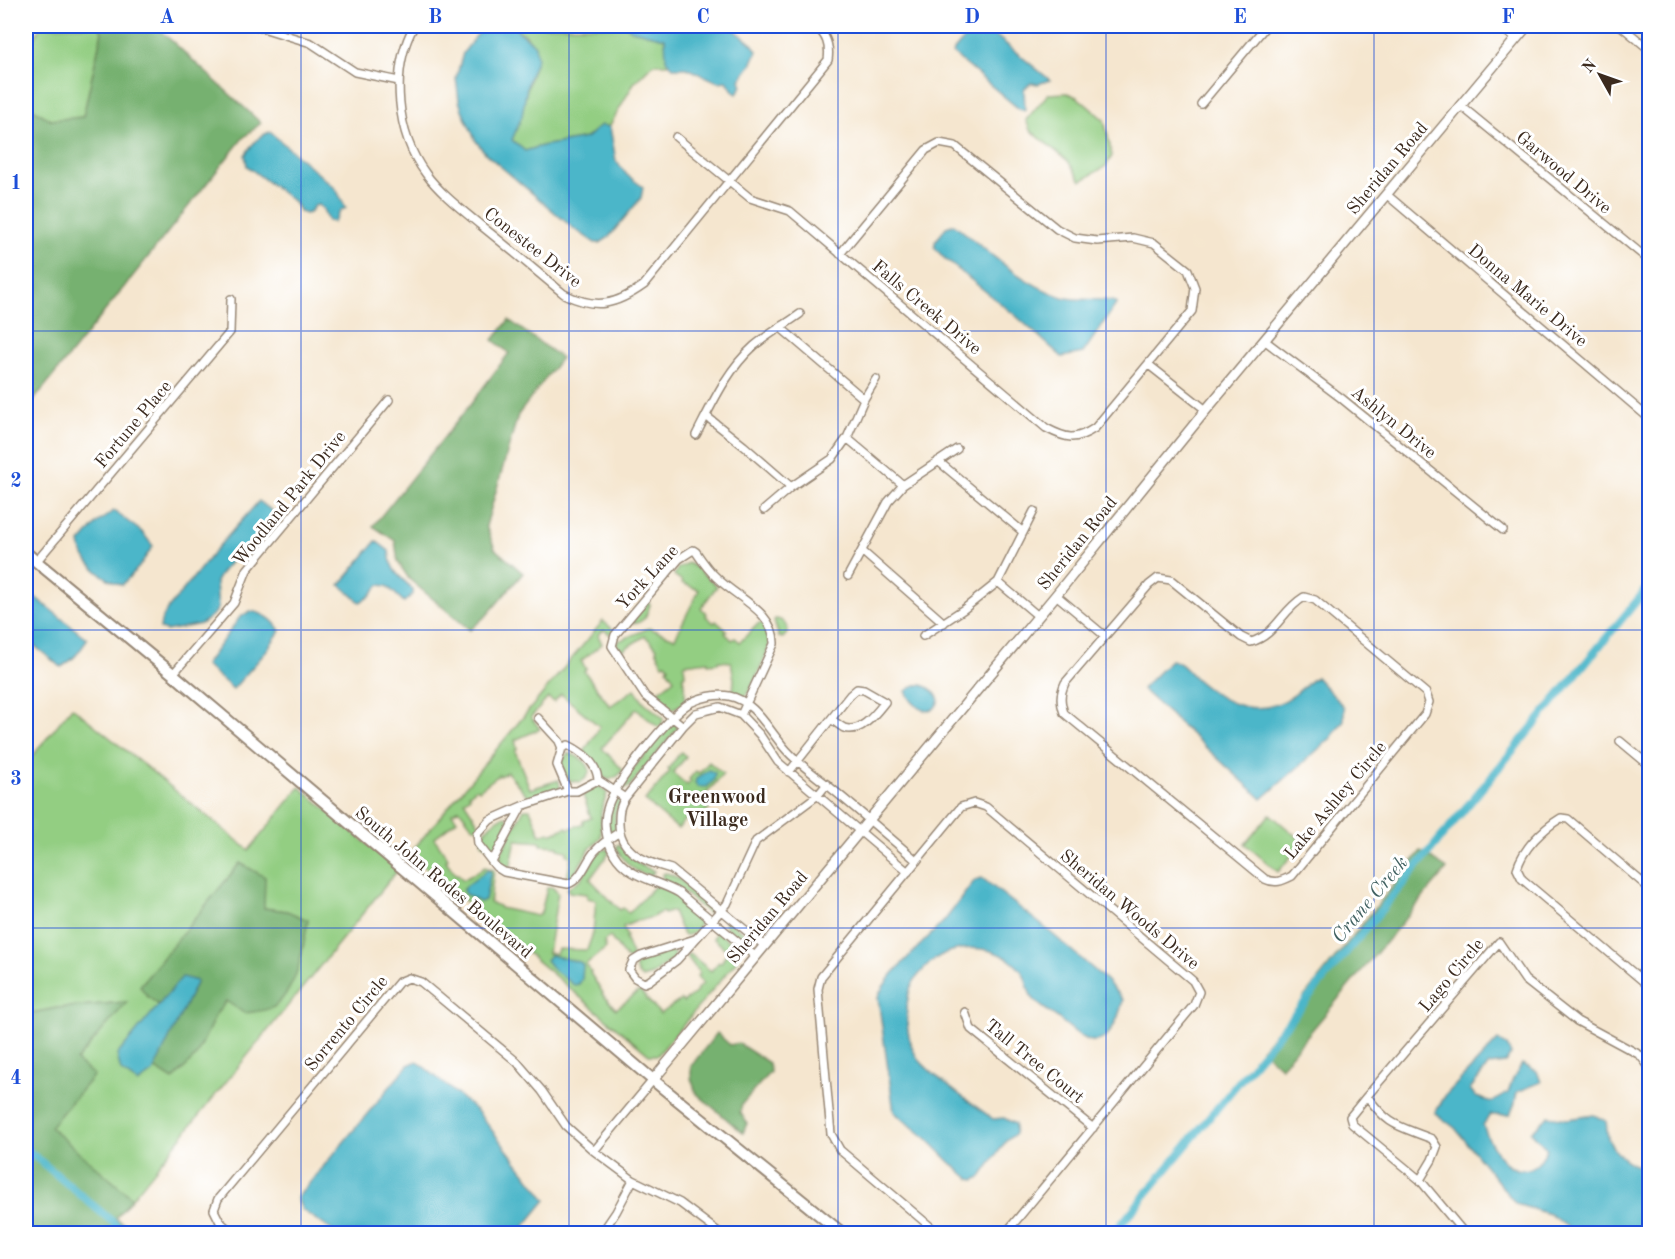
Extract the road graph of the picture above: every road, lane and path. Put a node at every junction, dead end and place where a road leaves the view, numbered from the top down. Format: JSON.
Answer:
{"nodes":[{"id":1,"x":256,"y":26,"type":"edge"},
{"id":2,"x":414,"y":26,"type":"edge"},
{"id":3,"x":815,"y":26,"type":"edge"},
{"id":4,"x":1266,"y":26,"type":"edge"},
{"id":5,"x":1500,"y":26,"type":"edge"},
{"id":6,"x":1527,"y":26,"type":"edge"},
{"id":7,"x":1621,"y":26,"type":"edge"},
{"id":8,"x":1516,"y":39,"type":"junction"},
{"id":9,"x":1650,"y":50,"type":"edge"},
{"id":10,"x":399,"y":81,"type":"junction"},
{"id":11,"x":1201,"y":104,"type":"dead end"},
{"id":12,"x":1460,"y":105,"type":"junction"},
{"id":13,"x":676,"y":136,"type":"dead end"},
{"id":14,"x":729,"y":182,"type":"junction"},
{"id":15,"x":1386,"y":194,"type":"junction"},
{"id":16,"x":840,"y":254,"type":"junction"},
{"id":17,"x":1650,"y":261,"type":"edge"},
{"id":18,"x":231,"y":299,"type":"dead end"},
{"id":19,"x":800,"y":314,"type":"dead end"},
{"id":20,"x":781,"y":328,"type":"junction"},
{"id":21,"x":1264,"y":340,"type":"junction"},
{"id":22,"x":1149,"y":365,"type":"junction"},
{"id":23,"x":876,"y":379,"type":"dead end"},
{"id":24,"x":864,"y":399,"type":"junction"},
{"id":25,"x":389,"y":400,"type":"dead end"},
{"id":26,"x":1206,"y":410,"type":"junction"},
{"id":27,"x":706,"y":416,"type":"junction"},
{"id":28,"x":1650,"y":419,"type":"edge"},
{"id":29,"x":696,"y":435,"type":"dead end"},
{"id":30,"x":846,"y":438,"type":"junction"},
{"id":31,"x":957,"y":449,"type":"dead end"},
{"id":32,"x":938,"y":461,"type":"junction"},
{"id":33,"x":903,"y":485,"type":"junction"},
{"id":34,"x":791,"y":487,"type":"junction"},
{"id":35,"x":764,"y":510,"type":"dead end"},
{"id":36,"x":1034,"y":511,"type":"dead end"},
{"id":37,"x":1503,"y":530,"type":"dead end"},
{"id":38,"x":1023,"y":532,"type":"junction"},
{"id":39,"x":863,"y":552,"type":"junction"},
{"id":40,"x":26,"y":553,"type":"edge"},
{"id":41,"x":36,"y":562,"type":"junction"},
{"id":42,"x":848,"y":576,"type":"dead end"},
{"id":43,"x":998,"y":582,"type":"junction"},
{"id":44,"x":1056,"y":595,"type":"junction"},
{"id":45,"x":1038,"y":616,"type":"junction"},
{"id":46,"x":944,"y":623,"type":"junction"},
{"id":47,"x":923,"y":636,"type":"dead end"},
{"id":48,"x":1105,"y":636,"type":"junction"},
{"id":49,"x":173,"y":674,"type":"junction"},
{"id":50,"x":746,"y":705,"type":"junction"},
{"id":51,"x":741,"y":715,"type":"junction"},
{"id":52,"x":538,"y":717,"type":"dead end"},
{"id":53,"x":672,"y":717,"type":"junction"},
{"id":54,"x":831,"y":719,"type":"junction"},
{"id":55,"x":683,"y":726,"type":"junction"},
{"id":56,"x":1620,"y":741,"type":"dead end"},
{"id":57,"x":562,"y":748,"type":"junction"},
{"id":58,"x":798,"y":760,"type":"junction"},
{"id":59,"x":1650,"y":766,"type":"edge"},
{"id":60,"x":789,"y":771,"type":"junction"},
{"id":61,"x":598,"y":780,"type":"junction"},
{"id":62,"x":827,"y":784,"type":"junction"},
{"id":63,"x":568,"y":791,"type":"junction"},
{"id":64,"x":614,"y":791,"type":"junction"},
{"id":65,"x":818,"y":795,"type":"junction"},
{"id":66,"x":625,"y":798,"type":"junction"},
{"id":67,"x":522,"y":806,"type":"junction"},
{"id":68,"x":869,"y":820,"type":"junction"},
{"id":69,"x":859,"y":831,"type":"junction"},
{"id":70,"x":618,"y":833,"type":"junction"},
{"id":71,"x":608,"y":840,"type":"junction"},
{"id":72,"x":916,"y":861,"type":"junction"},
{"id":73,"x":492,"y":862,"type":"junction"},
{"id":74,"x":661,"y":867,"type":"junction"},
{"id":75,"x":908,"y":872,"type":"junction"},
{"id":76,"x":656,"y":882,"type":"junction"},
{"id":77,"x":1650,"y":889,"type":"edge"},
{"id":78,"x":721,"y":911,"type":"junction"},
{"id":79,"x":711,"y":921,"type":"junction"},
{"id":80,"x":695,"y":939,"type":"junction"},
{"id":81,"x":765,"y":946,"type":"junction"},
{"id":82,"x":756,"y":957,"type":"junction"},
{"id":83,"x":1650,"y":987,"type":"edge"},
{"id":84,"x":965,"y":1012,"type":"dead end"},
{"id":85,"x":1650,"y":1068,"type":"edge"},
{"id":86,"x":652,"y":1080,"type":"junction"},
{"id":87,"x":1367,"y":1096,"type":"junction"},
{"id":88,"x":1093,"y":1128,"type":"junction"},
{"id":89,"x":594,"y":1151,"type":"junction"},
{"id":90,"x":633,"y":1180,"type":"junction"},
{"id":91,"x":1420,"y":1180,"type":"junction"},
{"id":92,"x":234,"y":1233,"type":"edge"},
{"id":93,"x":601,"y":1233,"type":"edge"},
{"id":94,"x":721,"y":1233,"type":"edge"},
{"id":95,"x":843,"y":1233,"type":"edge"},
{"id":96,"x":939,"y":1233,"type":"edge"},
{"id":97,"x":1005,"y":1233,"type":"edge"},
{"id":98,"x":1465,"y":1233,"type":"edge"}],
"edges":[{"from":1,"to":10,"type":"street"},
{"from":2,"to":10,"type":"street","name":"Conestee Drive"},
{"from":3,"to":14,"type":"street","name":"Conestee Drive"},
{"from":4,"to":11,"type":"street"},
{"from":5,"to":8,"type":"street"},
{"from":6,"to":8,"type":"street","name":"Sheridan Road"},
{"from":7,"to":9,"type":"street"},
{"from":8,"to":12,"type":"street","name":"Sheridan Road"},
{"from":10,"to":14,"type":"street","name":"Conestee Drive"},
{"from":12,"to":15,"type":"street","name":"Sheridan Road"},
{"from":12,"to":17,"type":"street","name":"Garwood Drive"},
{"from":13,"to":14,"type":"street","name":"Falls Creek Drive"},
{"from":14,"to":16,"type":"street","name":"Falls Creek Drive"},
{"from":15,"to":21,"type":"street","name":"Sheridan Road"},
{"from":15,"to":28,"type":"street","name":"Donna Marie Drive"},
{"from":16,"to":22,"type":"street","name":"Falls Creek Drive"},
{"from":16,"to":22,"type":"street"},
{"from":18,"to":41,"type":"street","name":"Fortune Place"},
{"from":19,"to":20,"type":"street"},
{"from":20,"to":24,"type":"street"},
{"from":20,"to":27,"type":"street"},
{"from":21,"to":26,"type":"street","name":"Sheridan Road"},
{"from":21,"to":37,"type":"street","name":"Ashlyn Drive"},
{"from":22,"to":26,"type":"street"},
{"from":23,"to":24,"type":"street"},
{"from":24,"to":30,"type":"street"},
{"from":25,"to":49,"type":"street","name":"Woodland Park Drive"},
{"from":26,"to":44,"type":"street","name":"Sheridan Road"},
{"from":27,"to":29,"type":"street"},
{"from":27,"to":34,"type":"street"},
{"from":30,"to":33,"type":"street"},
{"from":30,"to":34,"type":"street"},
{"from":31,"to":32,"type":"street"},
{"from":32,"to":33,"type":"street"},
{"from":32,"to":38,"type":"street"},
{"from":33,"to":39,"type":"street"},
{"from":34,"to":35,"type":"street"},
{"from":36,"to":38,"type":"street"},
{"from":38,"to":43,"type":"street"},
{"from":39,"to":42,"type":"street"},
{"from":39,"to":46,"type":"street"},
{"from":40,"to":41,"type":"main road","name":"South John Rodes Boulevard"},
{"from":41,"to":49,"type":"main road","name":"South John Rodes Boulevard"},
{"from":43,"to":45,"type":"street"},
{"from":43,"to":46,"type":"street"},
{"from":44,"to":45,"type":"street","name":"Sheridan Road"},
{"from":44,"to":48,"type":"street"},
{"from":45,"to":68,"type":"street","name":"Sheridan Road"},
{"from":46,"to":47,"type":"street"},
{"from":48,"to":48,"type":"street","name":"Lake Ashley Circle"},
{"from":49,"to":86,"type":"main road","name":"South John Rodes Boulevard"},
{"from":50,"to":51,"type":"street","name":"York Lane"},
{"from":50,"to":53,"type":"street"},
{"from":50,"to":53,"type":"street","name":"York Lane"},
{"from":50,"to":58,"type":"street"},
{"from":51,"to":55,"type":"street"},
{"from":51,"to":60,"type":"street"},
{"from":52,"to":57,"type":"street"},
{"from":53,"to":55,"type":"street","name":"York Lane"},
{"from":53,"to":64,"type":"street"},
{"from":54,"to":54,"type":"street"},
{"from":54,"to":58,"type":"street"},
{"from":55,"to":66,"type":"street"},
{"from":56,"to":59,"type":"street"},
{"from":57,"to":61,"type":"street"},
{"from":57,"to":63,"type":"street"},
{"from":58,"to":60,"type":"street"},
{"from":58,"to":62,"type":"street"},
{"from":60,"to":65,"type":"street"},
{"from":61,"to":63,"type":"street"},
{"from":61,"to":64,"type":"street"},
{"from":62,"to":65,"type":"street"},
{"from":62,"to":68,"type":"street"},
{"from":63,"to":67,"type":"street"},
{"from":64,"to":66,"type":"street"},
{"from":64,"to":71,"type":"street"},
{"from":65,"to":69,"type":"street"},
{"from":65,"to":78,"type":"street"},
{"from":66,"to":70,"type":"street"},
{"from":67,"to":73,"type":"street"},
{"from":67,"to":73,"type":"street"},
{"from":68,"to":69,"type":"street","name":"Sheridan Road"},
{"from":68,"to":72,"type":"street"},
{"from":69,"to":75,"type":"street"},
{"from":69,"to":81,"type":"street","name":"Sheridan Road"},
{"from":70,"to":71,"type":"street"},
{"from":70,"to":74,"type":"street"},
{"from":71,"to":73,"type":"street"},
{"from":71,"to":76,"type":"street"},
{"from":72,"to":75,"type":"street","name":"Sheridan Woods Drive"},
{"from":72,"to":88,"type":"street","name":"Sheridan Woods Drive"},
{"from":74,"to":76,"type":"street"},
{"from":74,"to":78,"type":"street"},
{"from":75,"to":96,"type":"street","name":"Sheridan Woods Drive"},
{"from":76,"to":79,"type":"street"},
{"from":77,"to":83,"type":"street"},
{"from":78,"to":79,"type":"street"},
{"from":78,"to":81,"type":"street"},
{"from":79,"to":80,"type":"street"},
{"from":79,"to":82,"type":"street"},
{"from":80,"to":80,"type":"street"},
{"from":81,"to":82,"type":"street","name":"Sheridan Road"},
{"from":82,"to":86,"type":"street","name":"Sheridan Road"},
{"from":84,"to":88,"type":"street","name":"Tall Tree Court"},
{"from":85,"to":87,"type":"street","name":"Lago Circle"},
{"from":86,"to":89,"type":"street"},
{"from":86,"to":95,"type":"main road","name":"South John Rodes Boulevard"},
{"from":87,"to":91,"type":"street","name":"Lago Circle"},
{"from":87,"to":91,"type":"street"},
{"from":88,"to":97,"type":"street","name":"Sheridan Woods Drive"},
{"from":89,"to":90,"type":"street","name":"Sorrento Circle"},
{"from":89,"to":92,"type":"street","name":"Sorrento Circle"},
{"from":90,"to":93,"type":"street"},
{"from":90,"to":94,"type":"street","name":"Sorrento Circle"},
{"from":91,"to":98,"type":"street","name":"Lago Circle"}]}
